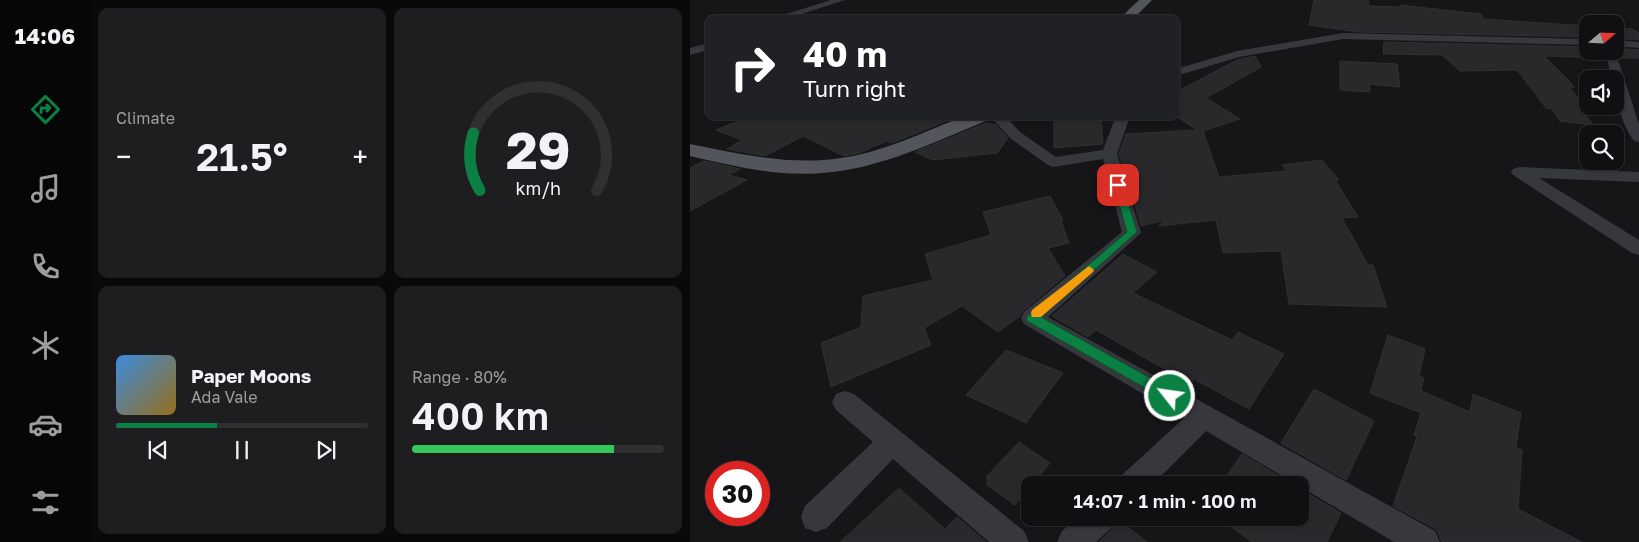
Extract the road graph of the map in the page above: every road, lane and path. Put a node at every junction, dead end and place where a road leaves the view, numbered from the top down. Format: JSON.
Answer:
{"nodes":[{"id":1,"x":841,"y":0,"type":"edge"},
{"id":2,"x":1146,"y":0,"type":"edge"},
{"id":3,"x":789,"y":15,"type":"edge"},
{"id":4,"x":1129,"y":15,"type":"edge"},
{"id":5,"x":1579,"y":42,"type":"edge"},
{"id":6,"x":1624,"y":44,"type":"edge"},
{"id":7,"x":1639,"y":46,"type":"edge"},
{"id":8,"x":705,"y":47,"type":"edge"},
{"id":9,"x":690,"y":52,"type":"edge"},
{"id":10,"x":1613,"y":60,"type":"edge"},
{"id":11,"x":1180,"y":73,"type":"edge"},
{"id":12,"x":971,"y":120,"type":"edge"},
{"id":13,"x":1001,"y":120,"type":"edge"},
{"id":14,"x":1122,"y":120,"type":"edge"},
{"id":15,"x":1639,"y":138,"type":"edge"},
{"id":16,"x":690,"y":150,"type":"edge"},
{"id":17,"x":1109,"y":154,"type":"junction"},
{"id":18,"x":1639,"y":177,"type":"edge"},
{"id":19,"x":1639,"y":249,"type":"edge"},
{"id":20,"x":845,"y":402,"type":"dead end"},
{"id":21,"x":1204,"y":416,"type":"junction"},
{"id":22,"x":892,"y":441,"type":"junction"},
{"id":23,"x":1141,"y":476,"type":"edge"},
{"id":24,"x":816,"y":517,"type":"dead end"},
{"id":25,"x":1090,"y":526,"type":"edge"},
{"id":26,"x":1013,"y":542,"type":"edge"},
{"id":27,"x":1073,"y":542,"type":"edge"},
{"id":28,"x":1424,"y":542,"type":"edge"}],
"edges":[{"from":1,"to":3,"type":"street"},
{"from":2,"to":4,"type":"main road"},
{"from":5,"to":11,"type":"street"},
{"from":6,"to":7,"type":"street"},
{"from":8,"to":9,"type":"street"},
{"from":10,"to":15,"type":"street"},
{"from":12,"to":16,"type":"main road"},
{"from":13,"to":17,"type":"street"},
{"from":14,"to":17,"type":"street"},
{"from":17,"to":21,"type":"street"},
{"from":18,"to":19,"type":"street"},
{"from":20,"to":22,"type":"street"},
{"from":21,"to":23,"type":"street"},
{"from":21,"to":28,"type":"street"},
{"from":22,"to":24,"type":"street"},
{"from":22,"to":26,"type":"street"},
{"from":25,"to":27,"type":"street"}]}
